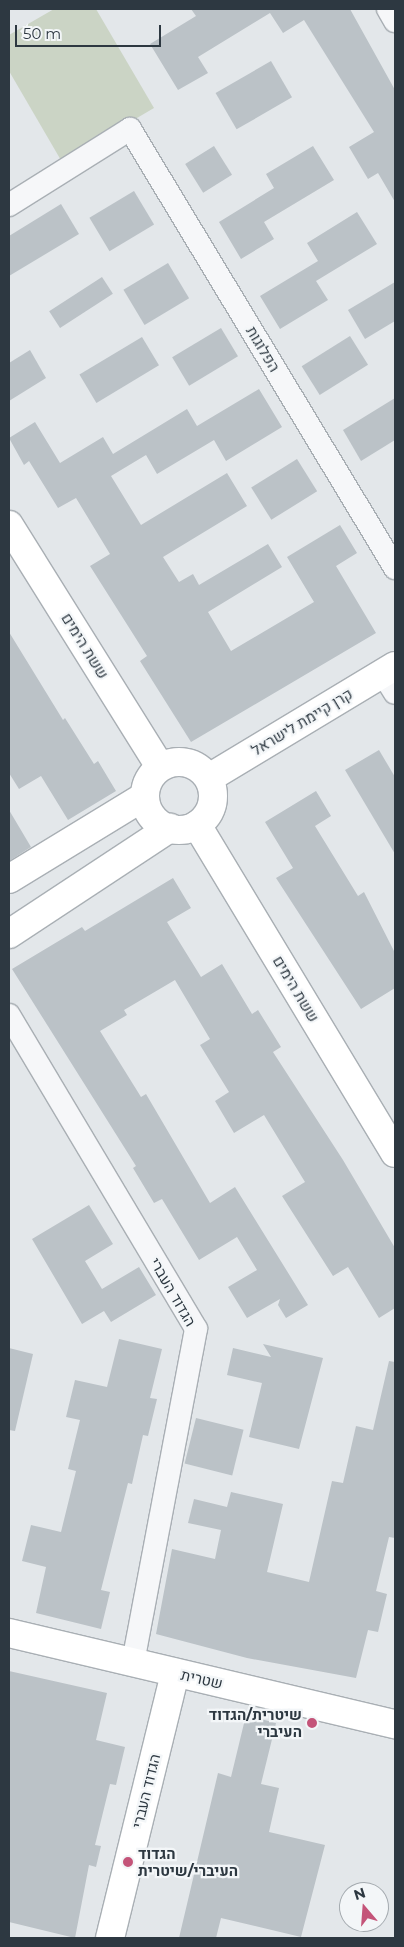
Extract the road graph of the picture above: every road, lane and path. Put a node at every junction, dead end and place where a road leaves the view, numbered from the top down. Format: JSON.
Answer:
{"nodes":[{"id":1,"x":388,"y":9,"type":"edge"},
{"id":2,"x":395,"y":21,"type":"edge"},
{"id":3,"x":9,"y":206,"type":"edge"},
{"id":4,"x":9,"y":525,"type":"edge"},
{"id":5,"x":395,"y":568,"type":"edge"},
{"id":6,"x":391,"y":678,"type":"edge"},
{"id":7,"x":160,"y":767,"type":"junction"},
{"id":8,"x":209,"y":778,"type":"junction"},
{"id":9,"x":145,"y":796,"type":"junction"},
{"id":10,"x":197,"y":825,"type":"junction"},
{"id":11,"x":170,"y":828,"type":"junction"},
{"id":12,"x":9,"y":880,"type":"edge"},
{"id":13,"x":9,"y":934,"type":"edge"},
{"id":14,"x":9,"y":1015,"type":"edge"},
{"id":15,"x":395,"y":1153,"type":"edge"},
{"id":16,"x":9,"y":1633,"type":"edge"},
{"id":17,"x":134,"y":1663,"type":"junction"},
{"id":18,"x":175,"y":1673,"type":"junction"},
{"id":19,"x":394,"y":1719,"type":"edge"},
{"id":20,"x":110,"y":1938,"type":"edge"}],
"edges":[{"from":1,"to":2,"type":"street"},
{"from":3,"to":5,"type":"street","name":"הפלוגות"},
{"from":4,"to":7,"type":"street","name":"ששת הימים"},
{"from":6,"to":8,"type":"street","name":"קרן קיימת לישראל"},
{"from":7,"to":8,"type":"street"},
{"from":7,"to":9,"type":"street"},
{"from":8,"to":10,"type":"street"},
{"from":9,"to":11,"type":"street"},
{"from":9,"to":12,"type":"street"},
{"from":10,"to":11,"type":"street"},
{"from":10,"to":15,"type":"street","name":"ששת הימים"},
{"from":11,"to":13,"type":"street"},
{"from":14,"to":17,"type":"street","name":"הגדוד העברי"},
{"from":16,"to":17,"type":"street","name":"שטרית"},
{"from":17,"to":18,"type":"street","name":"שטרית"},
{"from":18,"to":19,"type":"street","name":"שטרית"},
{"from":18,"to":20,"type":"street","name":"הגדוד העברי"}]}
